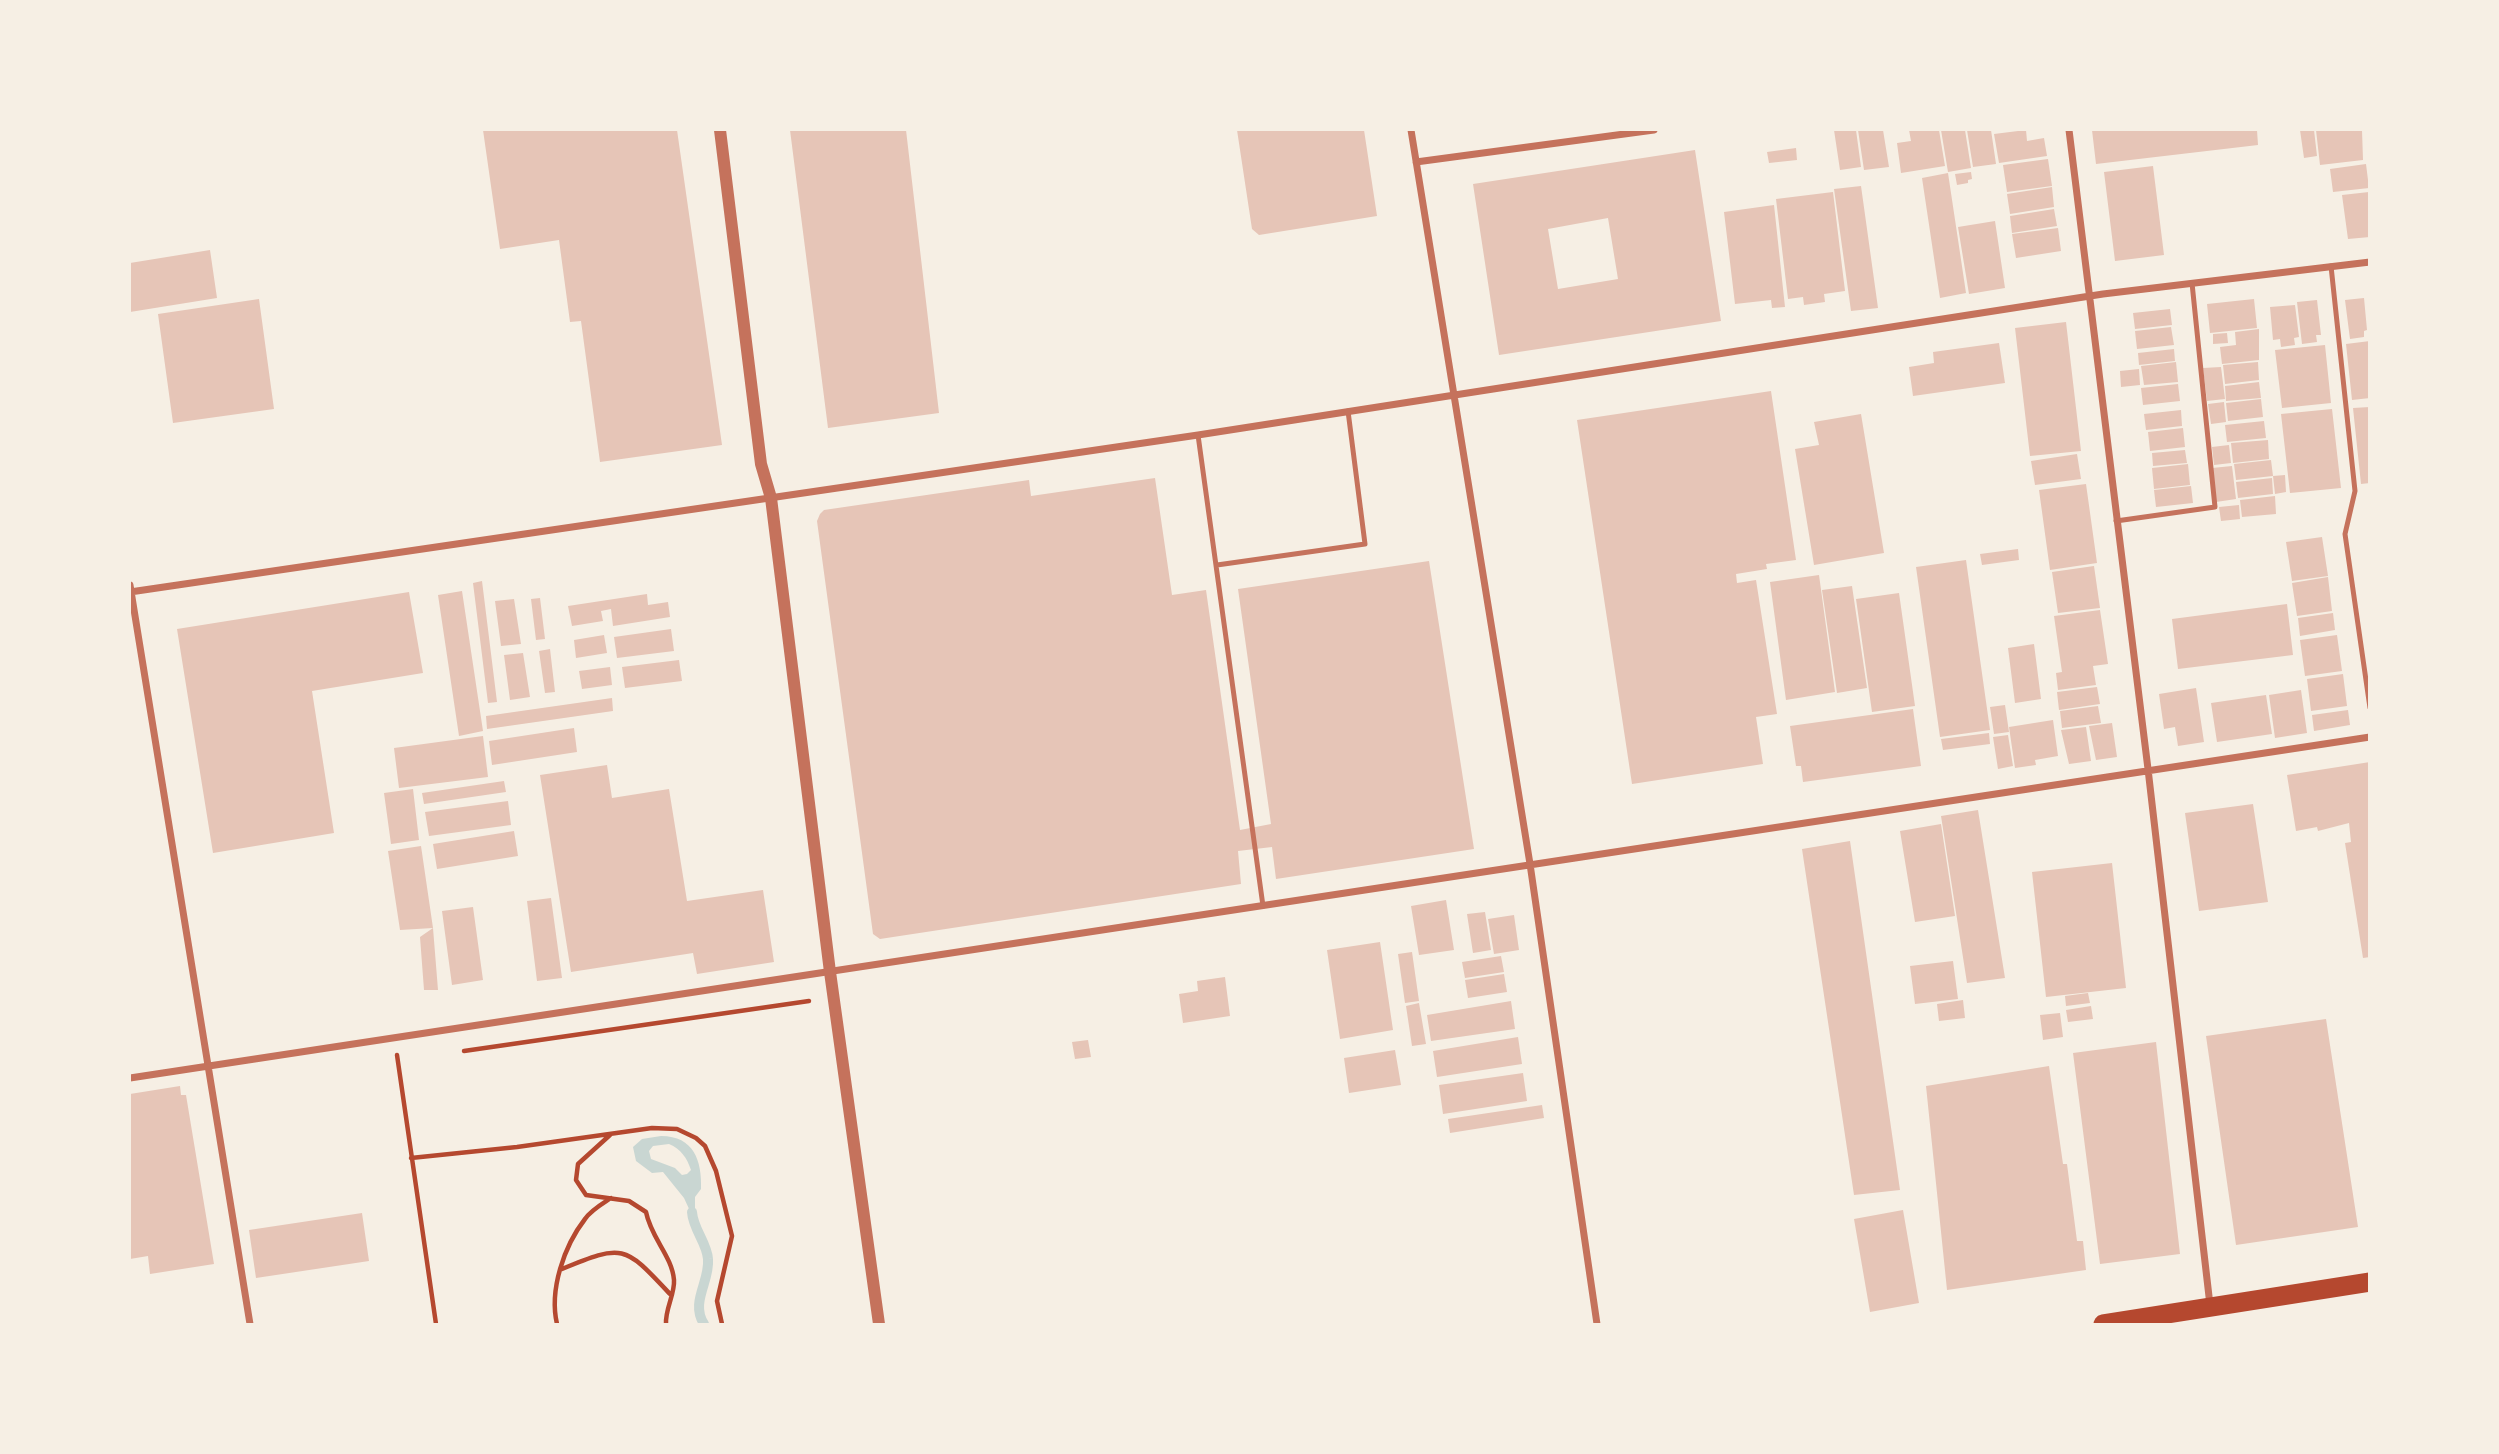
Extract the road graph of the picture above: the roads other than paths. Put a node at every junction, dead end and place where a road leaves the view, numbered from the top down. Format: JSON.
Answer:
{"nodes":[{"id":1,"x":720,"y":130,"type":"edge"},
{"id":2,"x":1411,"y":130,"type":"edge"},
{"id":3,"x":1654,"y":130,"type":"edge"},
{"id":4,"x":2069,"y":130,"type":"edge"},
{"id":5,"x":1416,"y":162,"type":"junction"},
{"id":6,"x":2370,"y":262,"type":"edge"},
{"id":7,"x":2331,"y":267,"type":"junction"},
{"id":8,"x":2192,"y":281,"type":"junction"},
{"id":9,"x":2088,"y":298,"type":"junction"},
{"id":10,"x":1455,"y":394,"type":"junction"},
{"id":11,"x":1348,"y":411,"type":"junction"},
{"id":12,"x":1198,"y":435,"type":"junction"},
{"id":13,"x":771,"y":498,"type":"junction"},
{"id":14,"x":2116,"y":521,"type":"junction"},
{"id":15,"x":1217,"y":565,"type":"junction"},
{"id":16,"x":130,"y":590,"type":"edge"},
{"id":17,"x":2370,"y":708,"type":"edge"},
{"id":18,"x":2370,"y":737,"type":"edge"},
{"id":19,"x":2148,"y":769,"type":"junction"},
{"id":20,"x":1530,"y":864,"type":"junction"},
{"id":21,"x":1262,"y":906,"type":"junction"},
{"id":22,"x":830,"y":972,"type":"junction"},
{"id":23,"x":208,"y":1066,"type":"junction"},
{"id":24,"x":130,"y":1079,"type":"edge"},
{"id":25,"x":2370,"y":1282,"type":"edge"},
{"id":26,"x":2210,"y":1310,"type":"junction"},
{"id":27,"x":250,"y":1325,"type":"edge"},
{"id":28,"x":880,"y":1325,"type":"edge"},
{"id":29,"x":1597,"y":1325,"type":"edge"},
{"id":30,"x":2103,"y":1325,"type":"edge"}],
"edges":[{"from":1,"to":13,"type":"street"},
{"from":2,"to":5,"type":"street"},
{"from":3,"to":5,"type":"street"},
{"from":4,"to":9,"type":"street"},
{"from":5,"to":10,"type":"street"},
{"from":6,"to":7,"type":"street"},
{"from":7,"to":8,"type":"street"},
{"from":7,"to":17,"type":"lane"},
{"from":8,"to":9,"type":"street"},
{"from":8,"to":14,"type":"lane"},
{"from":9,"to":10,"type":"street"},
{"from":9,"to":14,"type":"street"},
{"from":10,"to":11,"type":"street"},
{"from":10,"to":20,"type":"street"},
{"from":11,"to":12,"type":"street"},
{"from":11,"to":15,"type":"lane"},
{"from":12,"to":13,"type":"street"},
{"from":12,"to":15,"type":"lane"},
{"from":13,"to":16,"type":"street"},
{"from":13,"to":22,"type":"street"},
{"from":14,"to":19,"type":"street"},
{"from":15,"to":21,"type":"lane"},
{"from":16,"to":23,"type":"street"},
{"from":18,"to":19,"type":"street"},
{"from":19,"to":20,"type":"street"},
{"from":19,"to":26,"type":"street"},
{"from":20,"to":21,"type":"street"},
{"from":20,"to":29,"type":"street"},
{"from":21,"to":22,"type":"street"},
{"from":22,"to":23,"type":"street"},
{"from":22,"to":28,"type":"street"},
{"from":23,"to":24,"type":"street"},
{"from":23,"to":27,"type":"street"},
{"from":25,"to":26,"type":"highway"},
{"from":26,"to":30,"type":"highway"}]}
